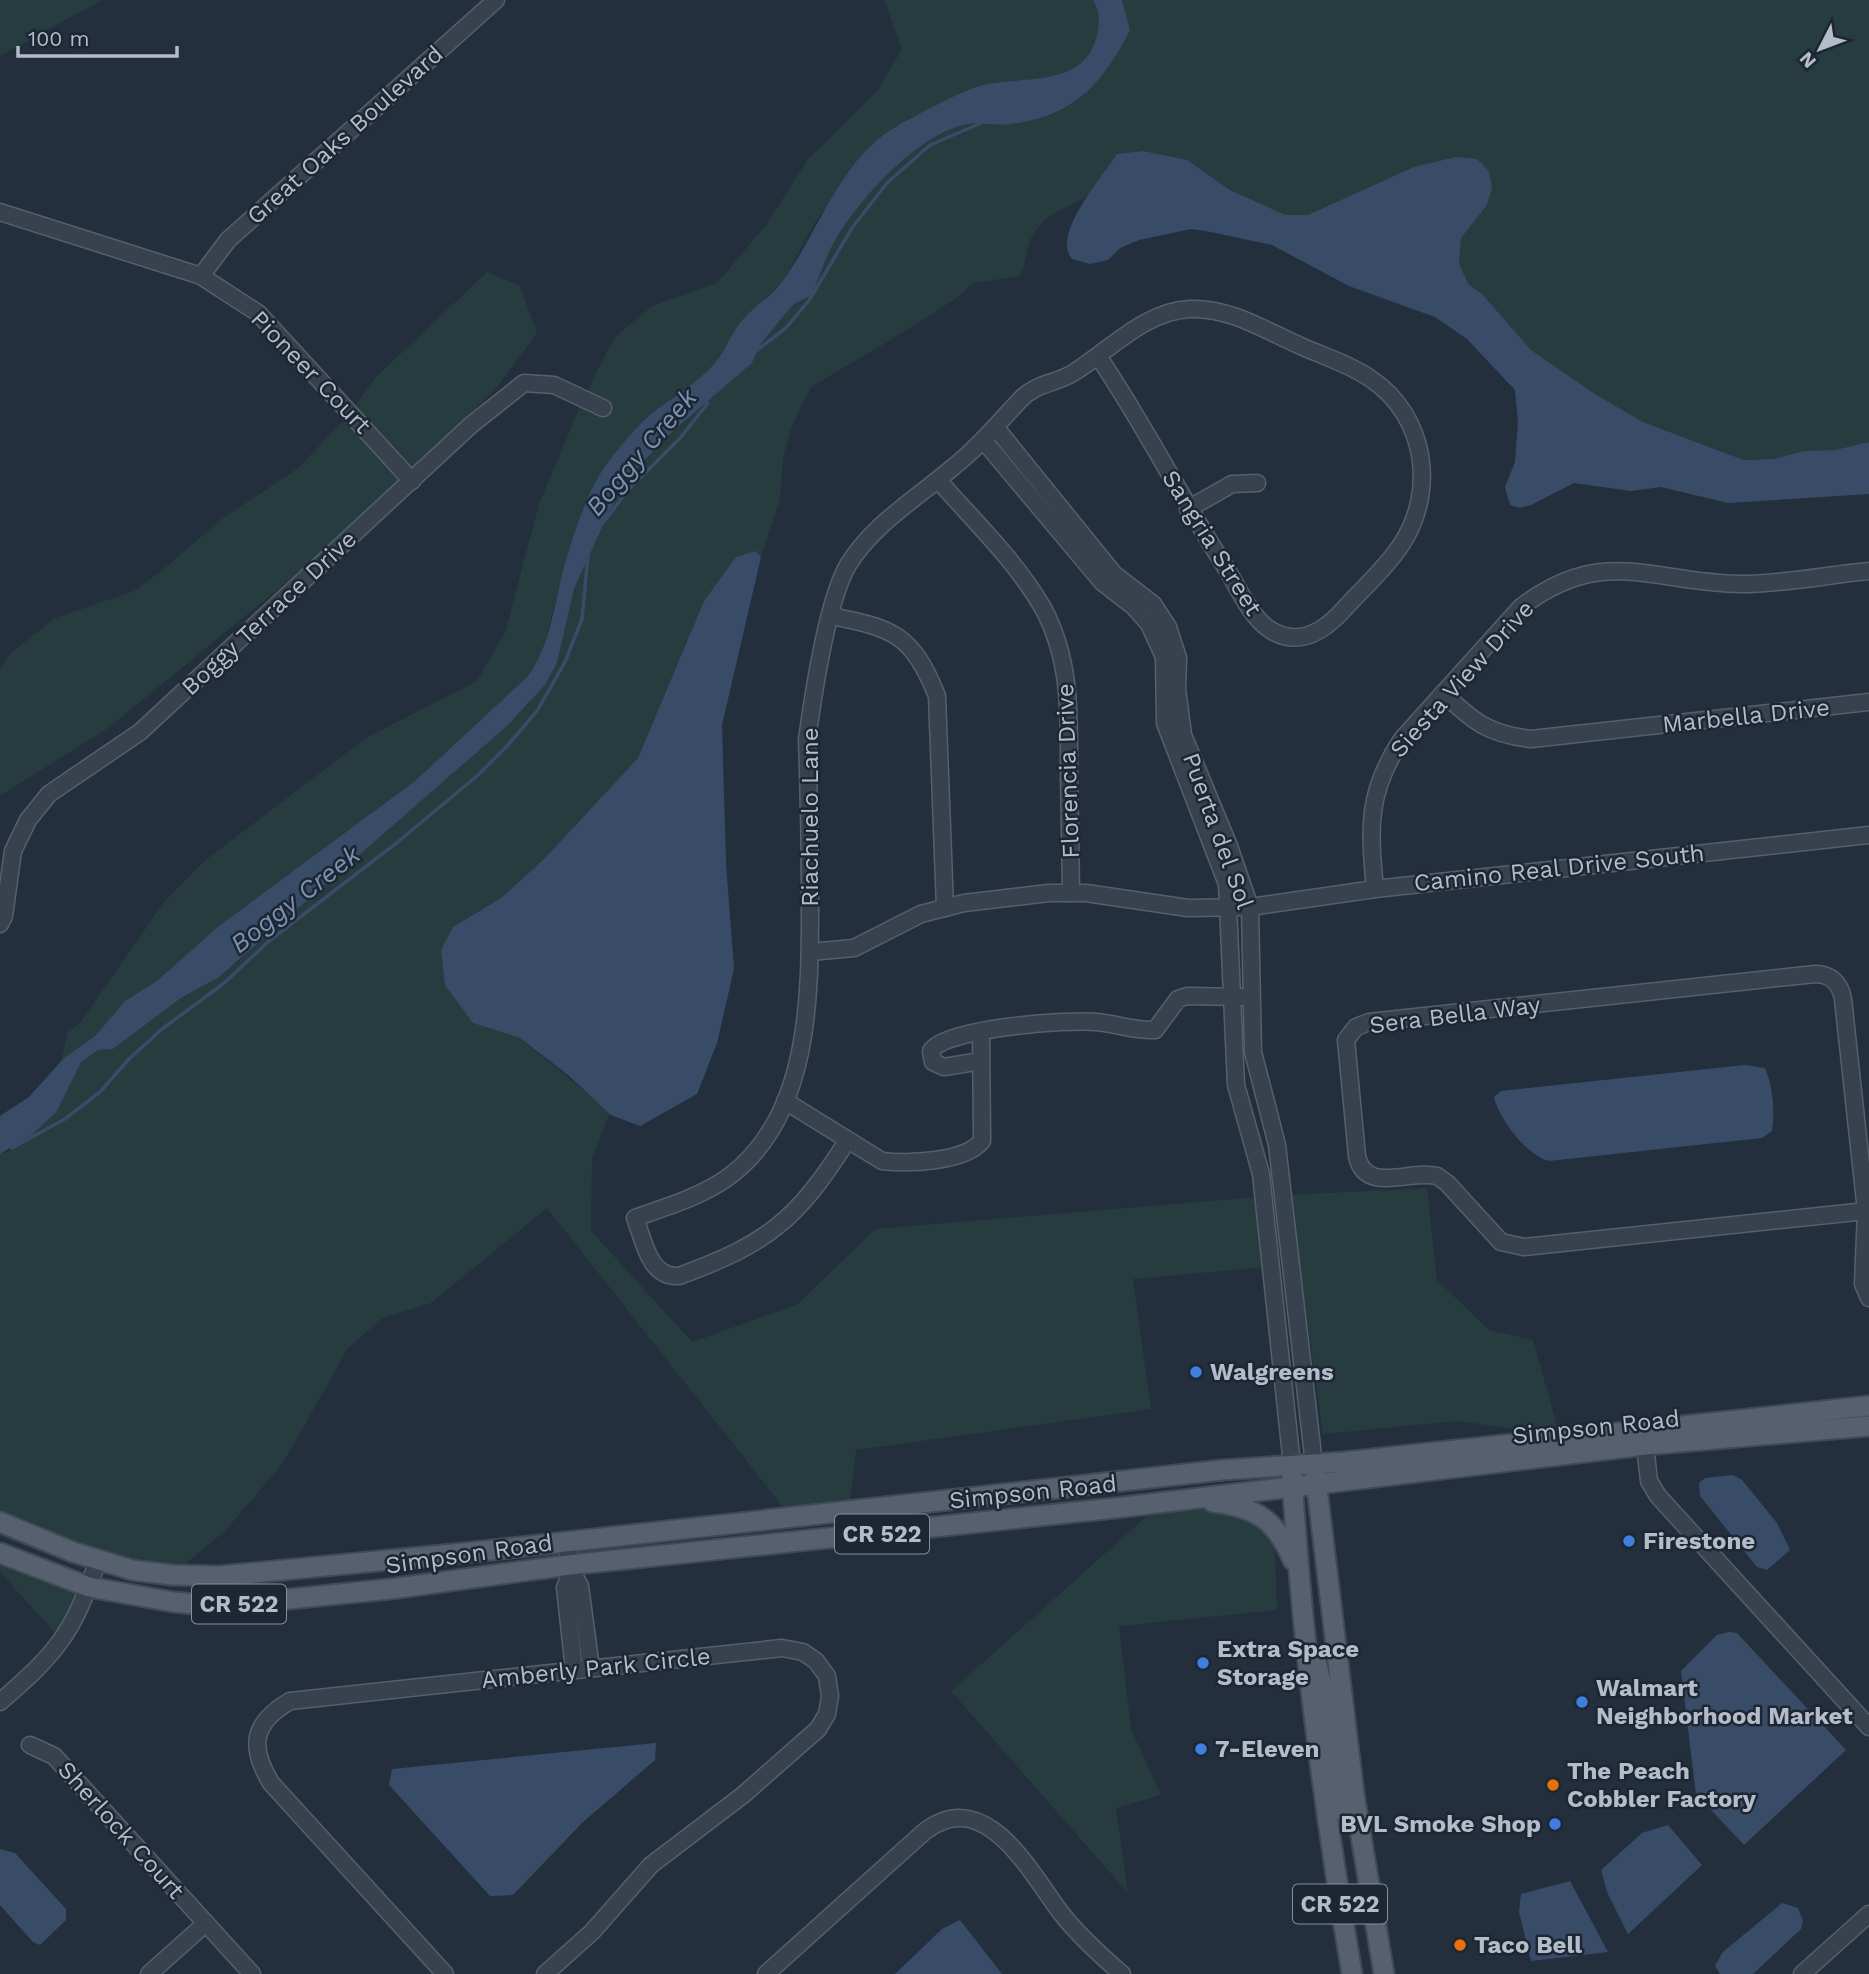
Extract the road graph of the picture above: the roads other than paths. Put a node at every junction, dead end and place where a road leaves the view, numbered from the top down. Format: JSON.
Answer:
{"nodes":[{"id":1,"x":496,"y":0,"type":"edge"},
{"id":2,"x":0,"y":212,"type":"edge"},
{"id":3,"x":201,"y":276,"type":"junction"},
{"id":4,"x":1098,"y":356,"type":"junction"},
{"id":5,"x":603,"y":408,"type":"dead end"},
{"id":6,"x":1012,"y":409,"type":"joint"},
{"id":7,"x":996,"y":428,"type":"junction"},
{"id":8,"x":983,"y":440,"type":"junction"},
{"id":9,"x":938,"y":480,"type":"junction"},
{"id":10,"x":412,"y":481,"type":"junction"},
{"id":11,"x":1256,"y":483,"type":"dead end"},
{"id":12,"x":1188,"y":509,"type":"junction"},
{"id":13,"x":1869,"y":571,"type":"edge"},
{"id":14,"x":831,"y":616,"type":"junction"},
{"id":15,"x":1443,"y":693,"type":"junction"},
{"id":16,"x":1869,"y":702,"type":"edge"},
{"id":17,"x":1620,"y":712,"type":"dead end"},
{"id":18,"x":1622,"y":729,"type":"junction"},
{"id":19,"x":1869,"y":835,"type":"edge"},
{"id":20,"x":1375,"y":889,"type":"junction"},
{"id":21,"x":1071,"y":893,"type":"junction"},
{"id":22,"x":1250,"y":907,"type":"junction"},
{"id":23,"x":945,"y":908,"type":"junction"},
{"id":24,"x":1229,"y":908,"type":"junction"},
{"id":25,"x":0,"y":924,"type":"edge"},
{"id":26,"x":810,"y":952,"type":"junction"},
{"id":27,"x":1232,"y":996,"type":"junction"},
{"id":28,"x":1251,"y":998,"type":"junction"},
{"id":29,"x":981,"y":1032,"type":"junction"},
{"id":30,"x":981,"y":1061,"type":"junction"},
{"id":31,"x":785,"y":1101,"type":"junction"},
{"id":32,"x":1275,"y":1133,"type":"junction"},
{"id":33,"x":1252,"y":1139,"type":"junction"},
{"id":34,"x":847,"y":1141,"type":"junction"},
{"id":35,"x":1866,"y":1211,"type":"junction"},
{"id":36,"x":1867,"y":1268,"type":"edge"},
{"id":37,"x":1869,"y":1298,"type":"edge"},
{"id":38,"x":1869,"y":1406,"type":"edge"},
{"id":39,"x":1671,"y":1426,"type":"junction"},
{"id":40,"x":1869,"y":1426,"type":"edge"},
{"id":41,"x":1609,"y":1433,"type":"junction"},
{"id":42,"x":1645,"y":1445,"type":"junction"},
{"id":43,"x":1588,"y":1452,"type":"junction"},
{"id":44,"x":1314,"y":1464,"type":"junction"},
{"id":45,"x":1292,"y":1465,"type":"junction"},
{"id":46,"x":1316,"y":1484,"type":"junction"},
{"id":47,"x":1293,"y":1487,"type":"junction"},
{"id":48,"x":1184,"y":1499,"type":"junction"},
{"id":49,"x":868,"y":1509,"type":"junction"},
{"id":50,"x":0,"y":1522,"type":"edge"},
{"id":51,"x":566,"y":1542,"type":"junction"},
{"id":52,"x":774,"y":1544,"type":"junction"},
{"id":53,"x":0,"y":1553,"type":"edge"},
{"id":54,"x":98,"y":1560,"type":"junction"},
{"id":55,"x":570,"y":1568,"type":"junction"},
{"id":56,"x":1299,"y":1581,"type":"junction"},
{"id":57,"x":89,"y":1587,"type":"junction"},
{"id":58,"x":1304,"y":1636,"type":"junction"},
{"id":59,"x":582,"y":1669,"type":"junction"},
{"id":60,"x":0,"y":1702,"type":"edge"},
{"id":61,"x":1869,"y":1727,"type":"edge"},
{"id":62,"x":30,"y":1745,"type":"dead end"},
{"id":63,"x":1359,"y":1826,"type":"junction"},
{"id":64,"x":1328,"y":1833,"type":"junction"},
{"id":65,"x":1365,"y":1869,"type":"junction"},
{"id":66,"x":1869,"y":1914,"type":"edge"},
{"id":67,"x":206,"y":1923,"type":"junction"},
{"id":68,"x":149,"y":1974,"type":"edge"},
{"id":69,"x":252,"y":1974,"type":"edge"},
{"id":70,"x":445,"y":1974,"type":"edge"},
{"id":71,"x":545,"y":1974,"type":"edge"},
{"id":72,"x":766,"y":1974,"type":"edge"},
{"id":73,"x":1122,"y":1974,"type":"edge"},
{"id":74,"x":1352,"y":1974,"type":"edge"},
{"id":75,"x":1384,"y":1974,"type":"edge"},
{"id":76,"x":1802,"y":1974,"type":"edge"}],
"edges":[{"from":1,"to":3,"type":"street","name":"Great Oaks Boulevard"},
{"from":2,"to":3,"type":"street","name":"Pioneer Court"},
{"from":3,"to":10,"type":"street","name":"Pioneer Court"},
{"from":4,"to":6,"type":"street","name":"Sangria Street"},
{"from":4,"to":12,"type":"street","name":"Sangria Street"},
{"from":4,"to":12,"type":"street","name":"Sangria Street"},
{"from":5,"to":10,"type":"street","name":"Boggy Terrace Drive"},
{"from":6,"to":7,"type":"street","name":"Riachuelo Lane"},
{"from":7,"to":8,"type":"street","name":"Riachuelo Lane"},
{"from":7,"to":22,"type":"street","name":"Puerta del Sol"},
{"from":8,"to":9,"type":"street","name":"Riachuelo Lane"},
{"from":8,"to":24,"type":"street","name":"Puerta del Sol"},
{"from":9,"to":14,"type":"street","name":"Riachuelo Lane"},
{"from":9,"to":21,"type":"street","name":"Florencia Drive"},
{"from":10,"to":25,"type":"street","name":"Boggy Terrace Drive"},
{"from":11,"to":12,"type":"street"},
{"from":13,"to":15,"type":"street","name":"Siesta View Drive"},
{"from":14,"to":23,"type":"street"},
{"from":14,"to":26,"type":"street","name":"Riachuelo Lane"},
{"from":15,"to":18,"type":"street","name":"Marbella Drive"},
{"from":15,"to":20,"type":"street","name":"Siesta View Drive"},
{"from":16,"to":18,"type":"street","name":"Marbella Drive"},
{"from":17,"to":18,"type":"street"},
{"from":19,"to":20,"type":"street","name":"Camino Real Drive South"},
{"from":20,"to":22,"type":"street","name":"Camino Real Drive South"},
{"from":21,"to":23,"type":"street","name":"Camino Real Drive South"},
{"from":21,"to":24,"type":"street","name":"Camino Real Drive South"},
{"from":22,"to":24,"type":"street","name":"Camino Real Drive South"},
{"from":22,"to":28,"type":"street","name":"Puerta del Sol"},
{"from":23,"to":26,"type":"street","name":"Camino Real Drive South"},
{"from":24,"to":27,"type":"street","name":"Puerta del Sol"},
{"from":26,"to":31,"type":"street","name":"Riachuelo Lane"},
{"from":27,"to":28,"type":"street"},
{"from":27,"to":29,"type":"street"},
{"from":27,"to":33,"type":"street","name":"Puerta del Sol"},
{"from":28,"to":32,"type":"street","name":"Puerta del Sol"},
{"from":29,"to":30,"type":"street"},
{"from":29,"to":30,"type":"street"},
{"from":30,"to":34,"type":"street"},
{"from":31,"to":34,"type":"street"},
{"from":31,"to":34,"type":"street","name":"Riachuelo Lane"},
{"from":32,"to":33,"type":"street"},
{"from":32,"to":44,"type":"street","name":"Puerta del Sol"},
{"from":33,"to":45,"type":"street","name":"Puerta del Sol"},
{"from":35,"to":35,"type":"street","name":"Sera Bella Way"},
{"from":35,"to":36,"type":"street","name":"Sera Bella Way"},
{"from":36,"to":37,"type":"street","name":"Sera Bella Way"},
{"from":38,"to":39,"type":"main road","name":"Simpson Road"},
{"from":39,"to":41,"type":"main road","name":"Simpson Road"},
{"from":39,"to":42,"type":"main road"},
{"from":40,"to":42,"type":"main road","name":"Simpson Road"},
{"from":41,"to":43,"type":"main road"},
{"from":41,"to":44,"type":"main road","name":"Simpson Road"},
{"from":42,"to":43,"type":"main road","name":"Simpson Road"},
{"from":42,"to":61,"type":"street"},
{"from":43,"to":46,"type":"main road","name":"Simpson Road"},
{"from":44,"to":45,"type":"main road","name":"Simpson Road","number":"CR 522"},
{"from":44,"to":46,"type":"main road","number":"CR 522"},
{"from":45,"to":47,"type":"main road"},
{"from":45,"to":49,"type":"main road","name":"Simpson Road","number":"CR 522"},
{"from":46,"to":47,"type":"main road","name":"Simpson Road"},
{"from":46,"to":63,"type":"main road","number":"CR 522"},
{"from":47,"to":48,"type":"main road","name":"Simpson Road"},
{"from":47,"to":56,"type":"main road"},
{"from":48,"to":52,"type":"main road","name":"Simpson Road","number":"CR 522"},
{"from":48,"to":56,"type":"main road","number":"CR 522"},
{"from":49,"to":51,"type":"main road","name":"Simpson Road","number":"CR 522"},
{"from":49,"to":52,"type":"main road"},
{"from":50,"to":54,"type":"main road","name":"Simpson Road","number":"CR 522"},
{"from":51,"to":54,"type":"main road","name":"Simpson Road","number":"CR 522"},
{"from":51,"to":55,"type":"street"},
{"from":52,"to":55,"type":"main road","name":"Simpson Road","number":"CR 522"},
{"from":53,"to":57,"type":"main road","name":"Simpson Road","number":"CR 522"},
{"from":54,"to":57,"type":"street"},
{"from":55,"to":57,"type":"main road","name":"Simpson Road","number":"CR 522"},
{"from":55,"to":59,"type":"street"},
{"from":56,"to":58,"type":"main road","number":"CR 522"},
{"from":57,"to":60,"type":"street"},
{"from":58,"to":63,"type":"main road"},
{"from":58,"to":64,"type":"main road","number":"CR 522"},
{"from":59,"to":70,"type":"street","name":"Amberly Park Circle"},
{"from":59,"to":71,"type":"street","name":"Amberly Park Circle"},
{"from":62,"to":67,"type":"street","name":"Sherlock Court"},
{"from":63,"to":65,"type":"main road","number":"CR 522"},
{"from":64,"to":65,"type":"main road"},
{"from":64,"to":74,"type":"main road","number":"CR 522"},
{"from":65,"to":75,"type":"main road","number":"CR 522"},
{"from":66,"to":76,"type":"street"},
{"from":67,"to":68,"type":"street"},
{"from":67,"to":69,"type":"street","name":"Sherlock Court"},
{"from":72,"to":73,"type":"street"}]}
